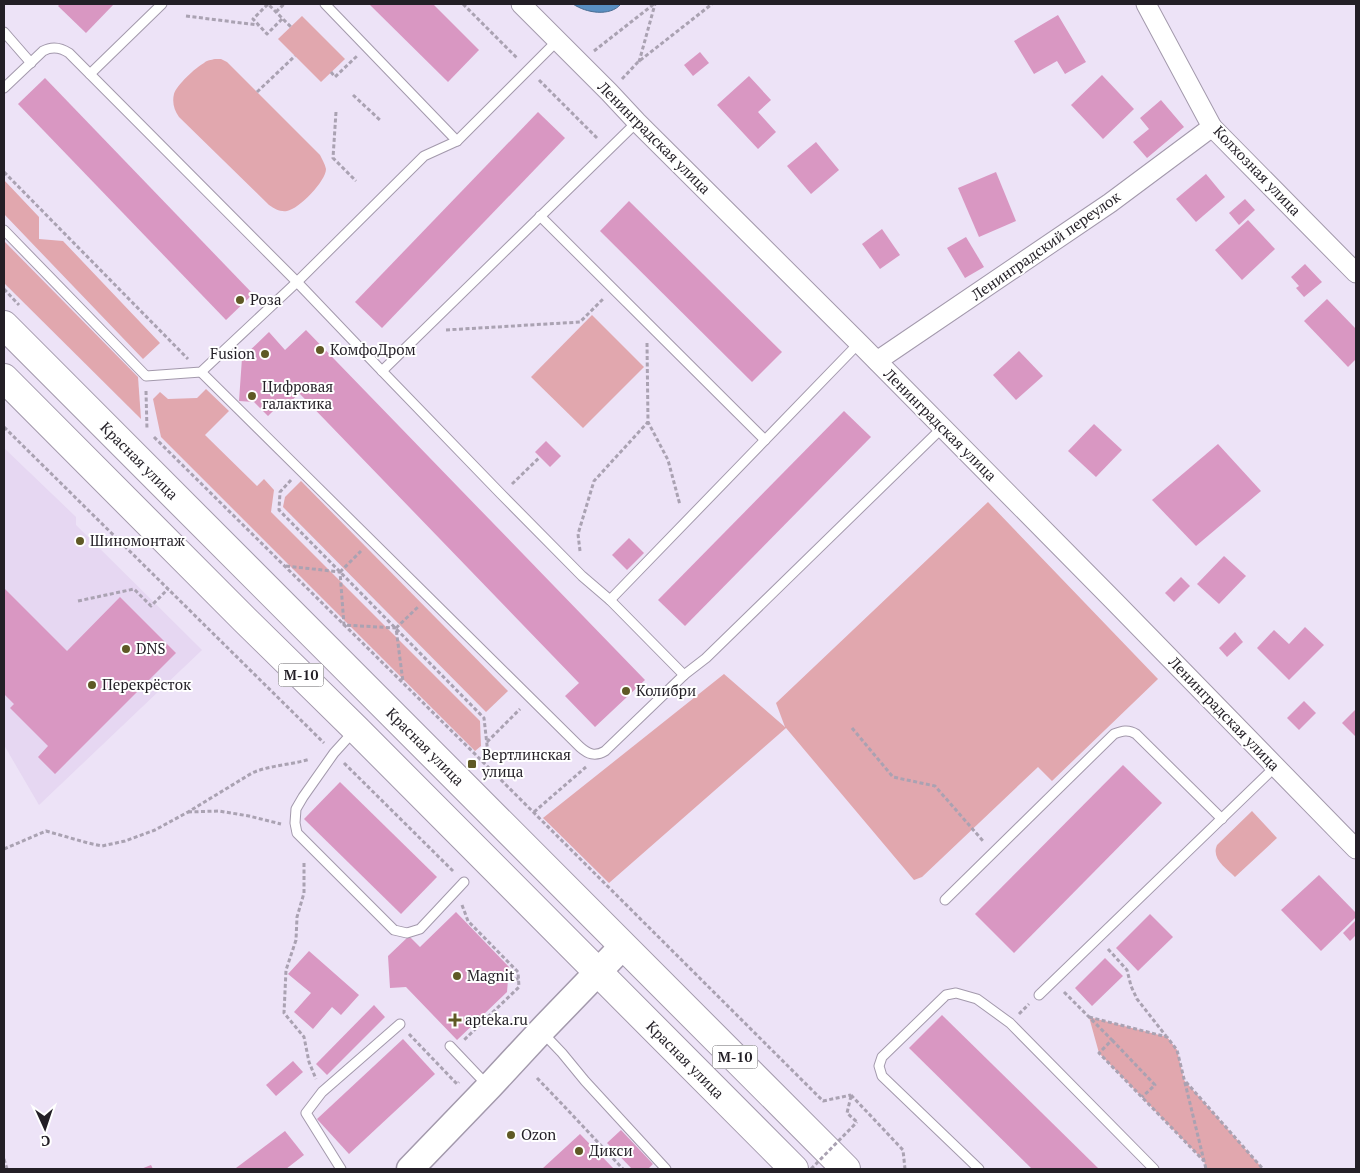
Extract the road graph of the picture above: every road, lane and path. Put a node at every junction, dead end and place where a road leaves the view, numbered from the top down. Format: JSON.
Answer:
{"nodes":[{"id":1,"x":162,"y":4,"type":"edge"},
{"id":2,"x":284,"y":4,"type":"edge"},
{"id":3,"x":325,"y":4,"type":"edge"},
{"id":4,"x":521,"y":4,"type":"edge"},
{"id":5,"x":655,"y":4,"type":"edge"},
{"id":6,"x":712,"y":4,"type":"edge"},
{"id":7,"x":1146,"y":4,"type":"edge"},
{"id":8,"x":276,"y":12,"type":"junction"},
{"id":9,"x":186,"y":16,"type":"dead end"},
{"id":10,"x":282,"y":18,"type":"junction"},
{"id":11,"x":259,"y":25,"type":"junction"},
{"id":12,"x":291,"y":27,"type":"dead end"},
{"id":13,"x":4,"y":32,"type":"edge"},
{"id":14,"x":558,"y":40,"type":"junction"},
{"id":15,"x":366,"y":47,"type":"junction"},
{"id":16,"x":295,"y":56,"type":"dead end"},
{"id":17,"x":580,"y":62,"type":"junction"},
{"id":18,"x":638,"y":62,"type":"junction"},
{"id":19,"x":30,"y":63,"type":"junction"},
{"id":20,"x":331,"y":72,"type":"dead end"},
{"id":21,"x":90,"y":74,"type":"junction"},
{"id":22,"x":4,"y":88,"type":"edge"},
{"id":23,"x":257,"y":92,"type":"dead end"},
{"id":24,"x":609,"y":92,"type":"junction"},
{"id":25,"x":353,"y":95,"type":"dead end"},
{"id":26,"x":336,"y":112,"type":"dead end"},
{"id":27,"x":380,"y":120,"type":"dead end"},
{"id":28,"x":637,"y":122,"type":"junction"},
{"id":29,"x":1212,"y":128,"type":"junction"},
{"id":30,"x":457,"y":141,"type":"junction"},
{"id":31,"x":4,"y":172,"type":"edge"},
{"id":32,"x":356,"y":182,"type":"dead end"},
{"id":33,"x":540,"y":216,"type":"junction"},
{"id":34,"x":4,"y":230,"type":"edge"},
{"id":35,"x":1356,"y":273,"type":"edge"},
{"id":36,"x":298,"y":282,"type":"junction"},
{"id":37,"x":4,"y":289,"type":"edge"},
{"id":38,"x":613,"y":289,"type":"junction"},
{"id":39,"x":14,"y":317,"type":"edge"},
{"id":40,"x":647,"y":322,"type":"junction"},
{"id":41,"x":423,"y":332,"type":"junction"},
{"id":42,"x":859,"y":343,"type":"junction"},
{"id":43,"x":877,"y":361,"type":"junction"},
{"id":44,"x":382,"y":371,"type":"junction"},
{"id":45,"x":201,"y":372,"type":"junction"},
{"id":46,"x":146,"y":376,"type":"junction"},
{"id":47,"x":4,"y":378,"type":"edge"},
{"id":48,"x":648,"y":422,"type":"junction"},
{"id":49,"x":140,"y":424,"type":"dead end"},
{"id":50,"x":4,"y":427,"type":"edge"},
{"id":51,"x":943,"y":428,"type":"junction"},
{"id":52,"x":154,"y":437,"type":"dead end"},
{"id":53,"x":765,"y":440,"type":"junction"},
{"id":54,"x":540,"y":457,"type":"dead end"},
{"id":55,"x":280,"y":492,"type":"dead end"},
{"id":56,"x":501,"y":494,"type":"junction"},
{"id":57,"x":685,"y":522,"type":"junction"},
{"id":58,"x":371,"y":540,"type":"junction"},
{"id":59,"x":285,"y":566,"type":"junction"},
{"id":60,"x":340,"y":572,"type":"junction"},
{"id":61,"x":582,"y":576,"type":"junction"},
{"id":62,"x":168,"y":589,"type":"junction"},
{"id":63,"x":429,"y":597,"type":"junction"},
{"id":64,"x":610,"y":600,"type":"junction"},
{"id":65,"x":78,"y":601,"type":"dead end"},
{"id":66,"x":344,"y":624,"type":"junction"},
{"id":67,"x":396,"y":628,"type":"junction"},
{"id":68,"x":684,"y":675,"type":"junction"},
{"id":69,"x":403,"y":683,"type":"junction"},
{"id":70,"x":514,"y":715,"type":"dead end"},
{"id":71,"x":852,"y":728,"type":"dead end"},
{"id":72,"x":356,"y":729,"type":"junction"},
{"id":73,"x":487,"y":742,"type":"junction"},
{"id":74,"x":606,"y":751,"type":"junction"},
{"id":75,"x":334,"y":753,"type":"junction"},
{"id":76,"x":481,"y":760,"type":"junction"},
{"id":77,"x":1275,"y":767,"type":"junction"},
{"id":78,"x":188,"y":812,"type":"junction"},
{"id":79,"x":534,"y":812,"type":"junction"},
{"id":80,"x":1222,"y":819,"type":"junction"},
{"id":81,"x":297,"y":833,"type":"junction"},
{"id":82,"x":4,"y":849,"type":"edge"},
{"id":83,"x":1356,"y":849,"type":"edge"},
{"id":84,"x":993,"y":853,"type":"junction"},
{"id":85,"x":464,"y":882,"type":"junction"},
{"id":86,"x":945,"y":900,"type":"dead end"},
{"id":87,"x":1098,"y":938,"type":"junction"},
{"id":88,"x":623,"y":946,"type":"junction"},
{"id":89,"x":598,"y":973,"type":"junction"},
{"id":90,"x":508,"y":979,"type":"dead end"},
{"id":91,"x":519,"y":979,"type":"junction"},
{"id":92,"x":1054,"y":981,"type":"junction"},
{"id":93,"x":1039,"y":994,"type":"joint"},
{"id":94,"x":1089,"y":1017,"type":"junction"},
{"id":95,"x":1010,"y":1023,"type":"junction"},
{"id":96,"x":400,"y":1024,"type":"joint"},
{"id":97,"x":541,"y":1031,"type":"junction"},
{"id":98,"x":1167,"y":1037,"type":"junction"},
{"id":99,"x":1112,"y":1040,"type":"junction"},
{"id":100,"x":452,"y":1048,"type":"joint"},
{"id":101,"x":463,"y":1078,"type":"dead end"},
{"id":102,"x":537,"y":1078,"type":"dead end"},
{"id":103,"x":1184,"y":1080,"type":"junction"},
{"id":104,"x":489,"y":1087,"type":"junction"},
{"id":105,"x":322,"y":1092,"type":"junction"},
{"id":106,"x":851,"y":1095,"type":"junction"},
{"id":107,"x":1142,"y":1097,"type":"junction"},
{"id":108,"x":4,"y":1159,"type":"edge"},
{"id":109,"x":1204,"y":1161,"type":"junction"},
{"id":110,"x":7,"y":1169,"type":"edge"},
{"id":111,"x":341,"y":1169,"type":"edge"},
{"id":112,"x":410,"y":1169,"type":"edge"},
{"id":113,"x":623,"y":1169,"type":"edge"},
{"id":114,"x":666,"y":1169,"type":"edge"},
{"id":115,"x":794,"y":1169,"type":"edge"},
{"id":116,"x":811,"y":1169,"type":"edge"},
{"id":117,"x":846,"y":1169,"type":"edge"},
{"id":118,"x":905,"y":1169,"type":"edge"},
{"id":119,"x":979,"y":1169,"type":"edge"},
{"id":120,"x":1154,"y":1169,"type":"edge"},
{"id":121,"x":1206,"y":1169,"type":"edge"},
{"id":122,"x":1263,"y":1169,"type":"edge"}],
"edges":[{"from":1,"to":21,"type":"lane"},
{"from":2,"to":8,"type":"path"},
{"from":3,"to":15,"type":"lane"},
{"from":4,"to":14,"type":"street","name":"Ленинградская улица"},
{"from":5,"to":17,"type":"path"},
{"from":5,"to":18,"type":"path"},
{"from":6,"to":18,"type":"path"},
{"from":7,"to":29,"type":"street","name":"Колхозная улица"},
{"from":8,"to":10,"type":"path"},
{"from":8,"to":11,"type":"path"},
{"from":9,"to":11,"type":"path"},
{"from":10,"to":11,"type":"path"},
{"from":10,"to":12,"type":"path"},
{"from":13,"to":19,"type":"lane"},
{"from":14,"to":17,"type":"street","name":"Ленинградская улица"},
{"from":14,"to":30,"type":"lane"},
{"from":15,"to":20,"type":"path"},
{"from":15,"to":30,"type":"lane"},
{"from":16,"to":23,"type":"path"},
{"from":17,"to":24,"type":"street","name":"Ленинградская улица"},
{"from":18,"to":24,"type":"path"},
{"from":19,"to":21,"type":"lane"},
{"from":19,"to":22,"type":"lane"},
{"from":21,"to":36,"type":"lane"},
{"from":24,"to":28,"type":"street","name":"Ленинградская улица"},
{"from":25,"to":27,"type":"path"},
{"from":26,"to":32,"type":"path"},
{"from":28,"to":33,"type":"lane"},
{"from":28,"to":42,"type":"street","name":"Ленинградская улица"},
{"from":29,"to":35,"type":"street","name":"Колхозная улица"},
{"from":29,"to":43,"type":"street","name":"Ленинградский переулок"},
{"from":30,"to":36,"type":"lane"},
{"from":31,"to":45,"type":"path"},
{"from":33,"to":38,"type":"lane"},
{"from":33,"to":41,"type":"lane"},
{"from":34,"to":46,"type":"lane"},
{"from":36,"to":44,"type":"lane"},
{"from":36,"to":45,"type":"lane"},
{"from":37,"to":39,"type":"path"},
{"from":38,"to":40,"type":"lane"},
{"from":38,"to":41,"type":"path"},
{"from":39,"to":88,"type":"highway","name":"Красная улица","number":"М-10"},
{"from":40,"to":48,"type":"path"},
{"from":40,"to":53,"type":"lane"},
{"from":41,"to":44,"type":"lane"},
{"from":42,"to":43,"type":"street","name":"Ленинградская улица"},
{"from":42,"to":53,"type":"lane"},
{"from":43,"to":51,"type":"street","name":"Ленинградская улица"},
{"from":44,"to":56,"type":"lane"},
{"from":45,"to":46,"type":"lane"},
{"from":45,"to":58,"type":"lane"},
{"from":46,"to":49,"type":"path"},
{"from":47,"to":72,"type":"highway","name":"Красная улица","number":"М-10"},
{"from":48,"to":57,"type":"path"},
{"from":48,"to":61,"type":"path"},
{"from":50,"to":62,"type":"path"},
{"from":51,"to":68,"type":"lane"},
{"from":51,"to":77,"type":"street","name":"Ленинградская улица"},
{"from":52,"to":59,"type":"path"},
{"from":53,"to":57,"type":"lane"},
{"from":54,"to":56,"type":"path"},
{"from":55,"to":60,"type":"path"},
{"from":56,"to":61,"type":"lane"},
{"from":57,"to":64,"type":"lane"},
{"from":58,"to":60,"type":"path"},
{"from":58,"to":63,"type":"lane"},
{"from":59,"to":60,"type":"path"},
{"from":59,"to":66,"type":"path"},
{"from":60,"to":66,"type":"path"},
{"from":60,"to":67,"type":"path"},
{"from":61,"to":64,"type":"lane"},
{"from":62,"to":65,"type":"path"},
{"from":62,"to":75,"type":"path"},
{"from":63,"to":67,"type":"path"},
{"from":63,"to":74,"type":"lane"},
{"from":64,"to":68,"type":"lane"},
{"from":66,"to":67,"type":"path"},
{"from":66,"to":69,"type":"path"},
{"from":67,"to":69,"type":"path"},
{"from":67,"to":73,"type":"path"},
{"from":68,"to":74,"type":"lane"},
{"from":69,"to":76,"type":"path"},
{"from":70,"to":73,"type":"path"},
{"from":71,"to":84,"type":"path"},
{"from":72,"to":75,"type":"lane"},
{"from":72,"to":89,"type":"highway","name":"Красная улица","number":"М-10"},
{"from":73,"to":76,"type":"path"},
{"from":74,"to":79,"type":"path"},
{"from":75,"to":78,"type":"path"},
{"from":75,"to":81,"type":"lane"},
{"from":75,"to":85,"type":"path"},
{"from":76,"to":79,"type":"path"},
{"from":77,"to":80,"type":"lane"},
{"from":77,"to":83,"type":"street","name":"Ленинградская улица"},
{"from":78,"to":81,"type":"path"},
{"from":78,"to":82,"type":"path"},
{"from":79,"to":106,"type":"path"},
{"from":80,"to":84,"type":"lane"},
{"from":80,"to":87,"type":"lane"},
{"from":81,"to":85,"type":"lane"},
{"from":81,"to":105,"type":"path"},
{"from":84,"to":86,"type":"lane"},
{"from":85,"to":91,"type":"path"},
{"from":87,"to":92,"type":"lane"},
{"from":87,"to":98,"type":"path"},
{"from":88,"to":89,"type":"main road"},
{"from":88,"to":117,"type":"highway","name":"Красная улица","number":"М-10"},
{"from":89,"to":97,"type":"main road"},
{"from":89,"to":115,"type":"highway","name":"Красная улица","number":"М-10"},
{"from":90,"to":91,"type":"path"},
{"from":91,"to":100,"type":"path"},
{"from":92,"to":93,"type":"lane"},
{"from":92,"to":94,"type":"path"},
{"from":93,"to":95,"type":"path"},
{"from":94,"to":98,"type":"path"},
{"from":94,"to":99,"type":"path"},
{"from":95,"to":119,"type":"lane"},
{"from":95,"to":120,"type":"lane"},
{"from":96,"to":101,"type":"path"},
{"from":96,"to":105,"type":"lane"},
{"from":97,"to":104,"type":"main road"},
{"from":97,"to":114,"type":"lane"},
{"from":98,"to":103,"type":"path"},
{"from":99,"to":107,"type":"path"},
{"from":99,"to":107,"type":"path"},
{"from":100,"to":104,"type":"lane"},
{"from":102,"to":113,"type":"path"},
{"from":103,"to":109,"type":"path"},
{"from":103,"to":122,"type":"path"},
{"from":104,"to":112,"type":"main road"},
{"from":105,"to":111,"type":"lane"},
{"from":106,"to":116,"type":"path","bridge":true},
{"from":106,"to":118,"type":"path"},
{"from":107,"to":109,"type":"path"},
{"from":108,"to":110,"type":"path"},
{"from":109,"to":121,"type":"path"}]}
